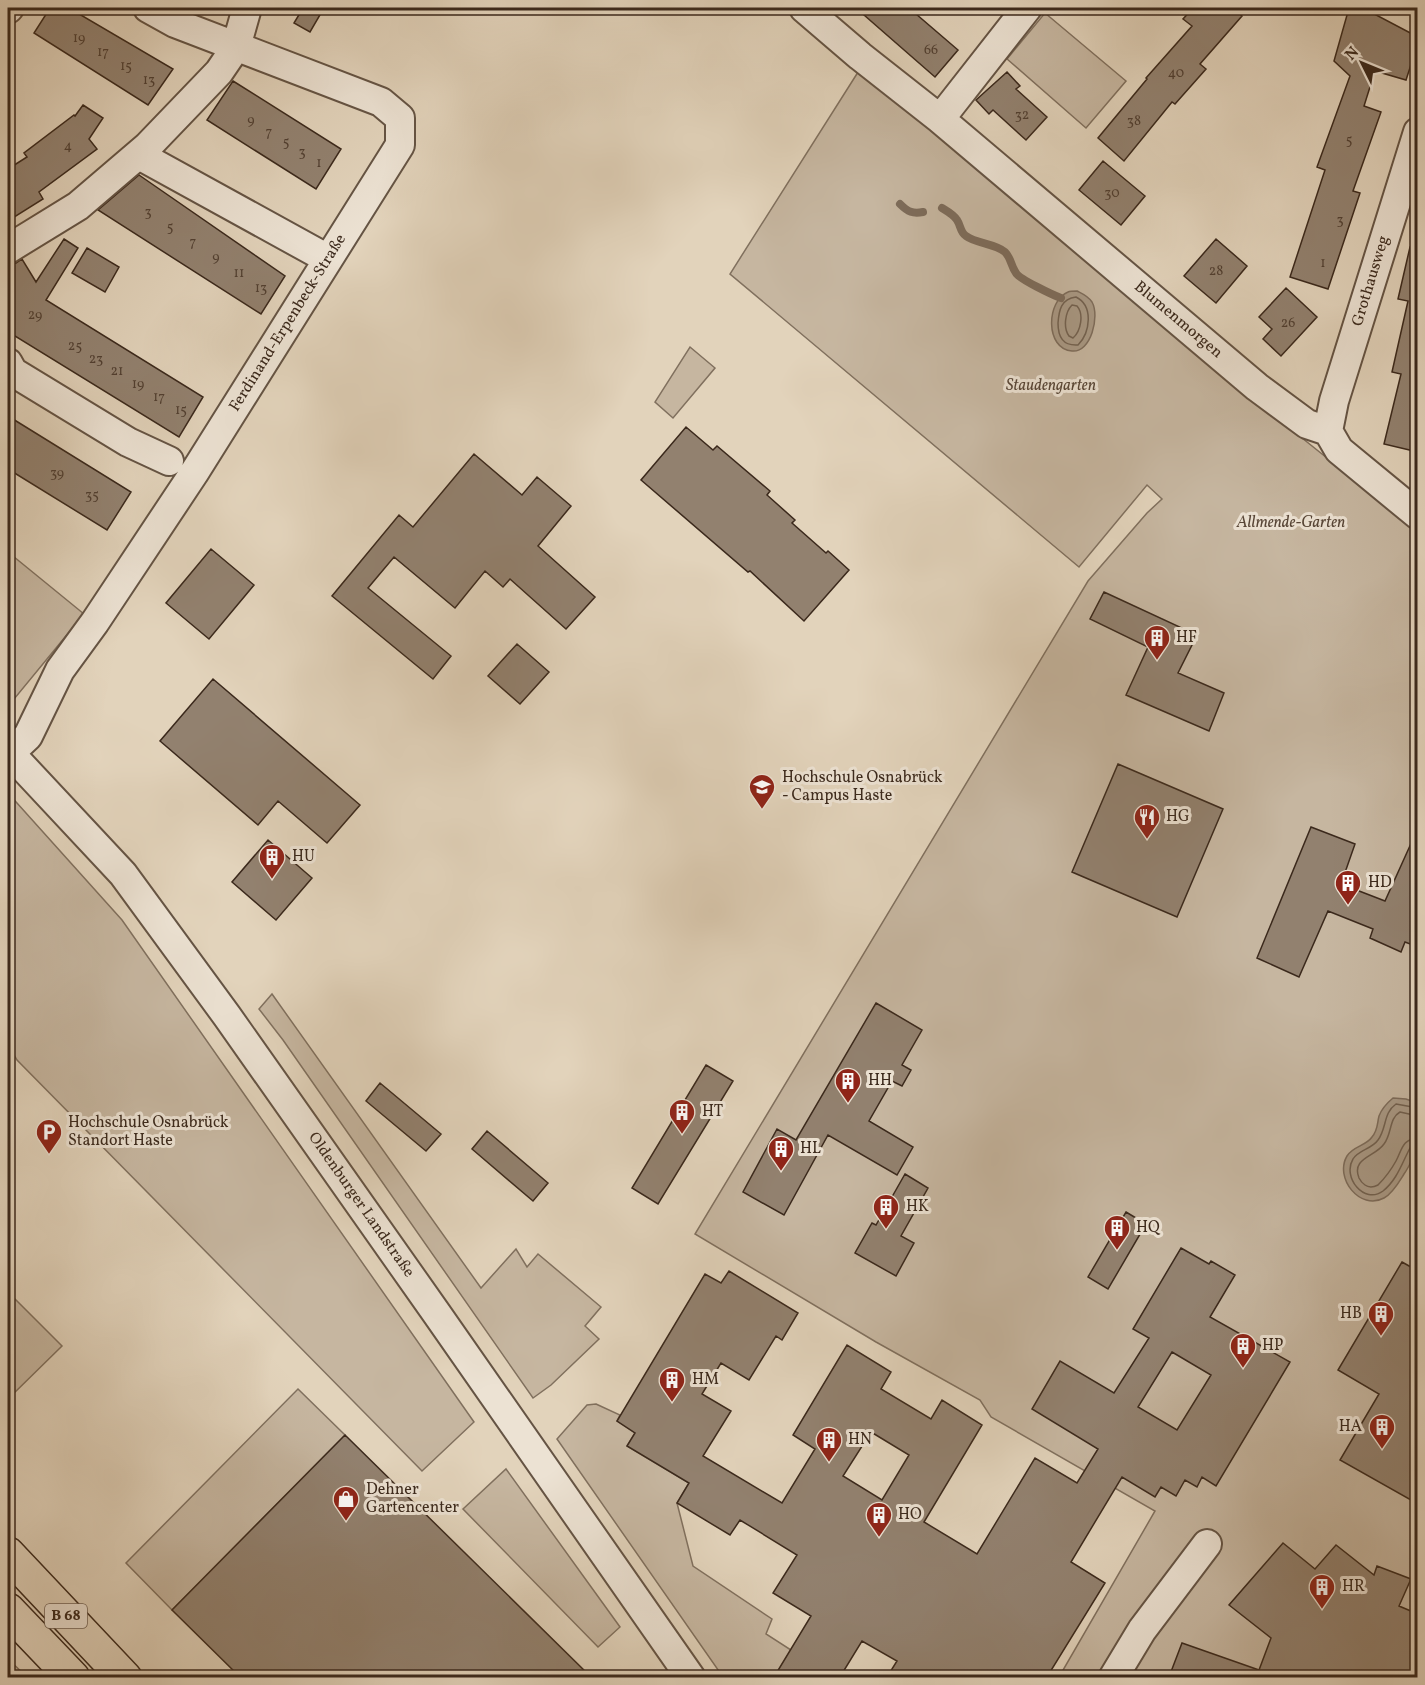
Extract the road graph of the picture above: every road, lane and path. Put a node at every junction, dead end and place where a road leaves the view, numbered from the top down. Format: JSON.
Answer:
{"nodes":[{"id":1,"x":148,"y":8,"type":"edge"},
{"id":2,"x":247,"y":8,"type":"edge"},
{"id":3,"x":804,"y":8,"type":"edge"},
{"id":4,"x":1027,"y":8,"type":"edge"},
{"id":5,"x":236,"y":47,"type":"junction"},
{"id":6,"x":940,"y":119,"type":"junction"},
{"id":7,"x":1418,"y":132,"type":"edge"},
{"id":8,"x":139,"y":155,"type":"junction"},
{"id":9,"x":8,"y":249,"type":"edge"},
{"id":10,"x":328,"y":259,"type":"junction"},
{"id":11,"x":8,"y":363,"type":"edge"},
{"id":12,"x":1328,"y":431,"type":"junction"},
{"id":13,"x":169,"y":461,"type":"dead end"},
{"id":14,"x":1418,"y":515,"type":"edge"},
{"id":15,"x":9,"y":752,"type":"edge"},
{"id":16,"x":1208,"y":1544,"type":"dead end"},
{"id":17,"x":8,"y":1554,"type":"edge"},
{"id":18,"x":8,"y":1610,"type":"edge"},
{"id":19,"x":73,"y":1677,"type":"edge"},
{"id":20,"x":125,"y":1677,"type":"edge"},
{"id":21,"x":691,"y":1677,"type":"edge"},
{"id":22,"x":1113,"y":1677,"type":"edge"}],
"edges":[{"from":1,"to":5,"type":"street","name":"Ferdinand-Erpenbeck-Straße"},
{"from":2,"to":5,"type":"street"},
{"from":3,"to":6,"type":"street","name":"Blumenmorgen"},
{"from":4,"to":6,"type":"street"},
{"from":5,"to":8,"type":"street"},
{"from":5,"to":10,"type":"street","name":"Ferdinand-Erpenbeck-Straße"},
{"from":6,"to":12,"type":"street","name":"Blumenmorgen"},
{"from":7,"to":12,"type":"street","name":"Grothausweg"},
{"from":8,"to":9,"type":"street"},
{"from":8,"to":10,"type":"street"},
{"from":10,"to":15,"type":"street","name":"Ferdinand-Erpenbeck-Straße"},
{"from":11,"to":13,"type":"street"},
{"from":12,"to":14,"type":"street"},
{"from":15,"to":21,"type":"street","name":"Oldenburger Landstraße"},
{"from":16,"to":22,"type":"street"},
{"from":17,"to":20,"type":"highway","number":"B 68"},
{"from":18,"to":19,"type":"highway","number":"B 68"}]}
